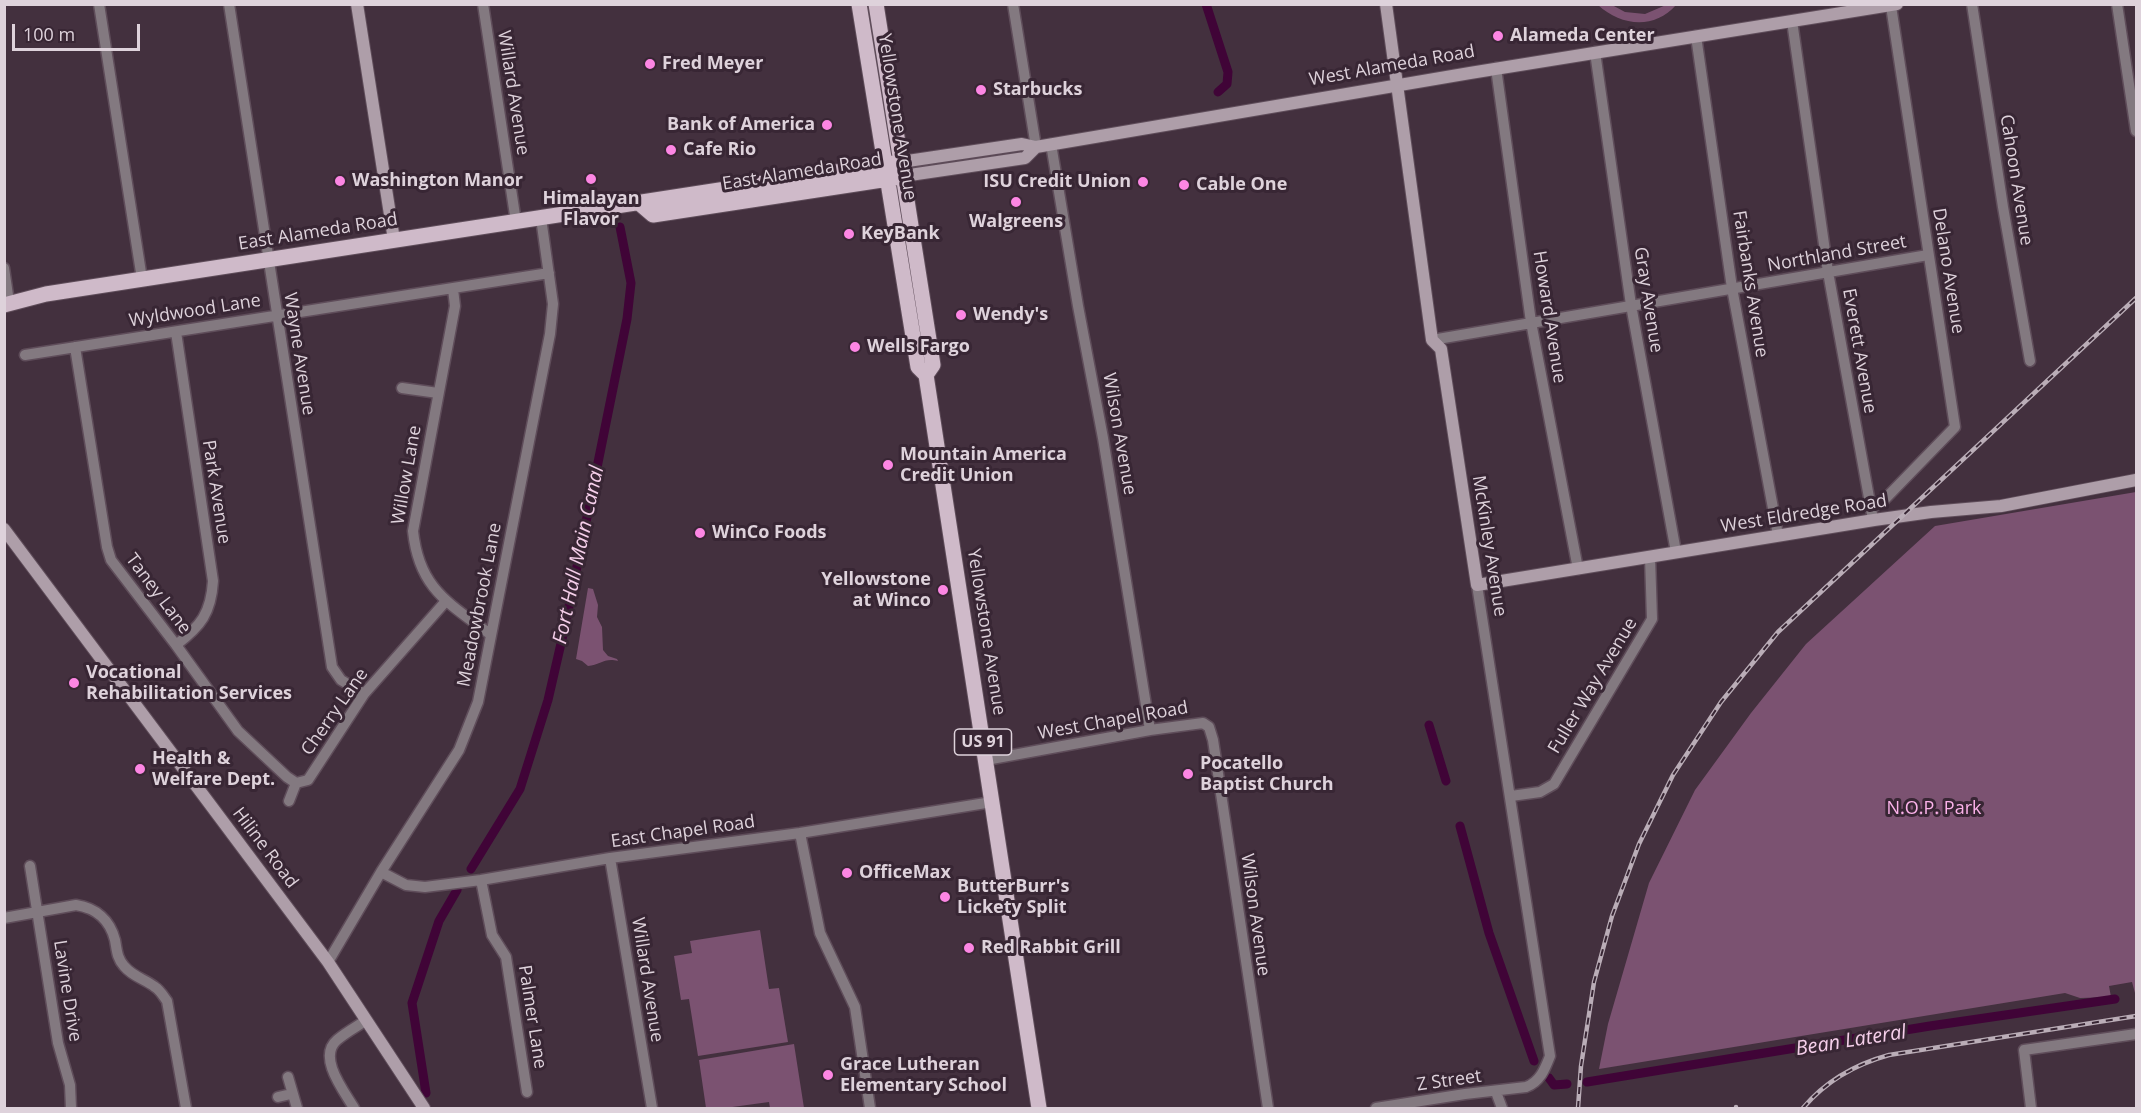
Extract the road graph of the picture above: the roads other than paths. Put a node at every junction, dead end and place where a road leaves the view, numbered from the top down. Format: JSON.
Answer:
{"nodes":[{"id":1,"x":99,"y":4,"type":"edge"},
{"id":2,"x":229,"y":4,"type":"edge"},
{"id":3,"x":357,"y":4,"type":"edge"},
{"id":4,"x":483,"y":4,"type":"edge"},
{"id":5,"x":859,"y":4,"type":"edge"},
{"id":6,"x":876,"y":4,"type":"edge"},
{"id":7,"x":1013,"y":4,"type":"edge"},
{"id":8,"x":1386,"y":4,"type":"edge"},
{"id":9,"x":1972,"y":4,"type":"edge"},
{"id":10,"x":2117,"y":4,"type":"edge"},
{"id":11,"x":1894,"y":5,"type":"edge"},
{"id":12,"x":1792,"y":21,"type":"junction"},
{"id":13,"x":1696,"y":36,"type":"junction"},
{"id":14,"x":1595,"y":52,"type":"junction"},
{"id":15,"x":1496,"y":68,"type":"junction"},
{"id":16,"x":1396,"y":85,"type":"junction"},
{"id":17,"x":2136,"y":131,"type":"edge"},
{"id":18,"x":1051,"y":144,"type":"junction"},
{"id":19,"x":1036,"y":147,"type":"junction"},
{"id":20,"x":902,"y":169,"type":"junction"},
{"id":21,"x":886,"y":172,"type":"junction"},
{"id":22,"x":541,"y":218,"type":"junction"},
{"id":23,"x":516,"y":222,"type":"junction"},
{"id":24,"x":394,"y":240,"type":"junction"},
{"id":25,"x":1928,"y":255,"type":"junction"},
{"id":26,"x":268,"y":260,"type":"junction"},
{"id":27,"x":4,"y":268,"type":"edge"},
{"id":28,"x":1828,"y":272,"type":"junction"},
{"id":29,"x":549,"y":273,"type":"junction"},
{"id":30,"x":142,"y":279,"type":"junction"},
{"id":31,"x":1732,"y":288,"type":"junction"},
{"id":32,"x":453,"y":289,"type":"junction"},
{"id":33,"x":7,"y":304,"type":"edge"},
{"id":34,"x":1631,"y":305,"type":"junction"},
{"id":35,"x":276,"y":315,"type":"junction"},
{"id":36,"x":1531,"y":322,"type":"junction"},
{"id":37,"x":176,"y":332,"type":"junction"},
{"id":38,"x":1432,"y":340,"type":"junction"},
{"id":39,"x":75,"y":347,"type":"junction"},
{"id":40,"x":25,"y":355,"type":"dead end"},
{"id":41,"x":2030,"y":361,"type":"dead end"},
{"id":42,"x":926,"y":375,"type":"junction"},
{"id":43,"x":402,"y":388,"type":"dead end"},
{"id":44,"x":438,"y":393,"type":"junction"},
{"id":45,"x":2136,"y":480,"type":"edge"},
{"id":46,"x":1872,"y":514,"type":"junction"},
{"id":47,"x":4,"y":529,"type":"edge"},
{"id":48,"x":1778,"y":535,"type":"junction"},
{"id":49,"x":1676,"y":552,"type":"junction"},
{"id":50,"x":1650,"y":557,"type":"junction"},
{"id":51,"x":1578,"y":569,"type":"junction"},
{"id":52,"x":1477,"y":585,"type":"junction"},
{"id":53,"x":446,"y":601,"type":"junction"},
{"id":54,"x":491,"y":635,"type":"junction"},
{"id":55,"x":176,"y":645,"type":"junction"},
{"id":56,"x":364,"y":694,"type":"junction"},
{"id":57,"x":1209,"y":727,"type":"joint"},
{"id":58,"x":1150,"y":730,"type":"junction"},
{"id":59,"x":986,"y":760,"type":"junction"},
{"id":60,"x":296,"y":783,"type":"junction"},
{"id":61,"x":1511,"y":796,"type":"junction"},
{"id":62,"x":289,"y":801,"type":"dead end"},
{"id":63,"x":992,"y":802,"type":"junction"},
{"id":64,"x":800,"y":833,"type":"junction"},
{"id":65,"x":610,"y":858,"type":"junction"},
{"id":66,"x":30,"y":866,"type":"dead end"},
{"id":67,"x":381,"y":872,"type":"junction"},
{"id":68,"x":481,"y":880,"type":"junction"},
{"id":69,"x":38,"y":912,"type":"junction"},
{"id":70,"x":4,"y":918,"type":"edge"},
{"id":71,"x":328,"y":962,"type":"junction"},
{"id":72,"x":365,"y":1021,"type":"junction"},
{"id":73,"x":2136,"y":1034,"type":"edge"},
{"id":74,"x":288,"y":1077,"type":"dead end"},
{"id":75,"x":1526,"y":1087,"type":"joint"},
{"id":76,"x":526,"y":1092,"type":"dead end"},
{"id":77,"x":1496,"y":1092,"type":"junction"},
{"id":78,"x":291,"y":1094,"type":"junction"},
{"id":79,"x":278,"y":1097,"type":"dead end"},
{"id":80,"x":71,"y":1108,"type":"edge"},
{"id":81,"x":186,"y":1108,"type":"edge"},
{"id":82,"x":297,"y":1108,"type":"edge"},
{"id":83,"x":354,"y":1108,"type":"edge"},
{"id":84,"x":424,"y":1108,"type":"edge"},
{"id":85,"x":652,"y":1108,"type":"edge"},
{"id":86,"x":870,"y":1108,"type":"edge"},
{"id":87,"x":1039,"y":1108,"type":"edge"},
{"id":88,"x":1268,"y":1108,"type":"edge"},
{"id":89,"x":1376,"y":1108,"type":"edge"},
{"id":90,"x":1502,"y":1108,"type":"edge"},
{"id":91,"x":2031,"y":1108,"type":"edge"}],
"edges":[{"from":1,"to":30,"type":"street"},
{"from":2,"to":26,"type":"street","name":"Wayne Avenue"},
{"from":3,"to":24,"type":"street"},
{"from":4,"to":23,"type":"street","name":"Willard Avenue"},
{"from":5,"to":21,"type":"main road","name":"Yellowstone Avenue"},
{"from":6,"to":20,"type":"main road","name":"Yellowstone Avenue"},
{"from":7,"to":19,"type":"street"},
{"from":8,"to":16,"type":"street","name":"McKinley Avenue"},
{"from":9,"to":41,"type":"street","name":"Cahoon Avenue"},
{"from":10,"to":17,"type":"street"},
{"from":11,"to":12,"type":"street","name":"West Alameda Road"},
{"from":11,"to":25,"type":"street","name":"Delano Avenue"},
{"from":12,"to":13,"type":"street","name":"West Alameda Road"},
{"from":12,"to":28,"type":"street","name":"Everett Avenue"},
{"from":13,"to":14,"type":"street","name":"West Alameda Road"},
{"from":13,"to":31,"type":"street","name":"Fairbanks Avenue"},
{"from":14,"to":15,"type":"street","name":"West Alameda Road"},
{"from":14,"to":34,"type":"street","name":"Gray Avenue"},
{"from":15,"to":16,"type":"street","name":"West Alameda Road"},
{"from":15,"to":36,"type":"street","name":"Howard Avenue"},
{"from":16,"to":18,"type":"street","name":"West Alameda Road"},
{"from":16,"to":38,"type":"street","name":"McKinley Avenue"},
{"from":18,"to":19,"type":"street","name":"West Alameda Road"},
{"from":18,"to":58,"type":"street","name":"Wilson Avenue"},
{"from":19,"to":20,"type":"street","name":"West Alameda Road"},
{"from":20,"to":21,"type":"main road","name":"West Alameda Road"},
{"from":20,"to":42,"type":"main road","name":"Yellowstone Avenue","number":"US 91"},
{"from":21,"to":22,"type":"main road","name":"East Alameda Road"},
{"from":21,"to":42,"type":"main road","name":"Yellowstone Avenue","number":"US 91"},
{"from":22,"to":23,"type":"main road","name":"East Alameda Road"},
{"from":22,"to":29,"type":"street","name":"Meadowbrook Lane"},
{"from":23,"to":24,"type":"main road","name":"East Alameda Road"},
{"from":24,"to":26,"type":"main road","name":"East Alameda Road"},
{"from":25,"to":28,"type":"street","name":"Northland Street"},
{"from":25,"to":46,"type":"street","name":"Delano Avenue"},
{"from":26,"to":30,"type":"main road","name":"East Alameda Road"},
{"from":26,"to":35,"type":"street","name":"Wayne Avenue"},
{"from":27,"to":33,"type":"street"},
{"from":28,"to":31,"type":"street","name":"Northland Street"},
{"from":28,"to":46,"type":"street","name":"Everett Avenue"},
{"from":29,"to":32,"type":"street","name":"Wyldwood Lane"},
{"from":29,"to":54,"type":"street","name":"Meadowbrook Lane"},
{"from":30,"to":33,"type":"main road","name":"East Alameda Road"},
{"from":31,"to":34,"type":"street","name":"Northland Street"},
{"from":31,"to":48,"type":"street","name":"Fairbanks Avenue"},
{"from":32,"to":35,"type":"street","name":"Wyldwood Lane"},
{"from":32,"to":44,"type":"street","name":"Willow Lane"},
{"from":34,"to":36,"type":"street","name":"Northland Street"},
{"from":34,"to":49,"type":"street","name":"Gray Avenue"},
{"from":35,"to":37,"type":"street","name":"Wyldwood Lane"},
{"from":35,"to":56,"type":"street","name":"Wayne Avenue"},
{"from":36,"to":38,"type":"street","name":"Northland Street"},
{"from":36,"to":51,"type":"street","name":"Howard Avenue"},
{"from":37,"to":39,"type":"street","name":"Wyldwood Lane"},
{"from":37,"to":55,"type":"street","name":"Park Avenue"},
{"from":38,"to":52,"type":"street","name":"McKinley Avenue"},
{"from":39,"to":40,"type":"street","name":"Wyldwood Lane"},
{"from":39,"to":55,"type":"street","name":"Taney Lane"},
{"from":42,"to":59,"type":"main road","name":"Yellowstone Avenue","number":"US 91"},
{"from":43,"to":44,"type":"street"},
{"from":44,"to":53,"type":"street","name":"Willow Lane"},
{"from":45,"to":46,"type":"street","name":"West Eldredge Road"},
{"from":46,"to":48,"type":"street","name":"West Eldredge Road"},
{"from":47,"to":71,"type":"street","name":"Hiline Road"},
{"from":48,"to":49,"type":"street","name":"West Eldredge Road"},
{"from":49,"to":50,"type":"street","name":"West Eldredge Road"},
{"from":50,"to":51,"type":"street","name":"West Eldredge Road"},
{"from":50,"to":61,"type":"street","name":"Fuller Way Avenue"},
{"from":51,"to":52,"type":"street","name":"West Eldredge Road"},
{"from":52,"to":61,"type":"street","name":"McKinley Avenue"},
{"from":53,"to":54,"type":"street","name":"Willow Lane"},
{"from":53,"to":56,"type":"street","name":"Cherry Lane"},
{"from":54,"to":67,"type":"street","name":"Meadowbrook Lane"},
{"from":55,"to":60,"type":"street","name":"Taney Lane"},
{"from":56,"to":60,"type":"street","name":"Cherry Lane"},
{"from":57,"to":58,"type":"street","name":"West Chapel Road"},
{"from":57,"to":88,"type":"street","name":"Wilson Avenue"},
{"from":58,"to":59,"type":"street","name":"West Chapel Road"},
{"from":59,"to":63,"type":"main road","name":"Yellowstone Avenue","number":"US 91"},
{"from":60,"to":62,"type":"street"},
{"from":61,"to":75,"type":"street","name":"McKinley Avenue"},
{"from":63,"to":64,"type":"street","name":"East Chapel Road"},
{"from":63,"to":87,"type":"main road","name":"Yellowstone Avenue","number":"US 91"},
{"from":64,"to":65,"type":"street","name":"East Chapel Road"},
{"from":64,"to":86,"type":"street"},
{"from":65,"to":68,"type":"street","name":"East Chapel Road"},
{"from":65,"to":85,"type":"street","name":"Willard Avenue"},
{"from":66,"to":69,"type":"street","name":"Lavine Drive"},
{"from":67,"to":68,"type":"street","name":"East Chapel Road"},
{"from":67,"to":71,"type":"street","name":"Meadowbrook Lane"},
{"from":68,"to":76,"type":"street","name":"Palmer Lane"},
{"from":69,"to":70,"type":"street"},
{"from":69,"to":80,"type":"street","name":"Lavine Drive"},
{"from":69,"to":81,"type":"street"},
{"from":71,"to":72,"type":"street","name":"Hiline Road"},
{"from":72,"to":83,"type":"street"},
{"from":72,"to":84,"type":"street","name":"Hiline Road"},
{"from":73,"to":91,"type":"street"},
{"from":74,"to":78,"type":"street"},
{"from":75,"to":77,"type":"street","name":"Z Street"},
{"from":77,"to":89,"type":"street","name":"Z Street"},
{"from":77,"to":90,"type":"street"},
{"from":78,"to":79,"type":"street"},
{"from":78,"to":82,"type":"street"}]}
